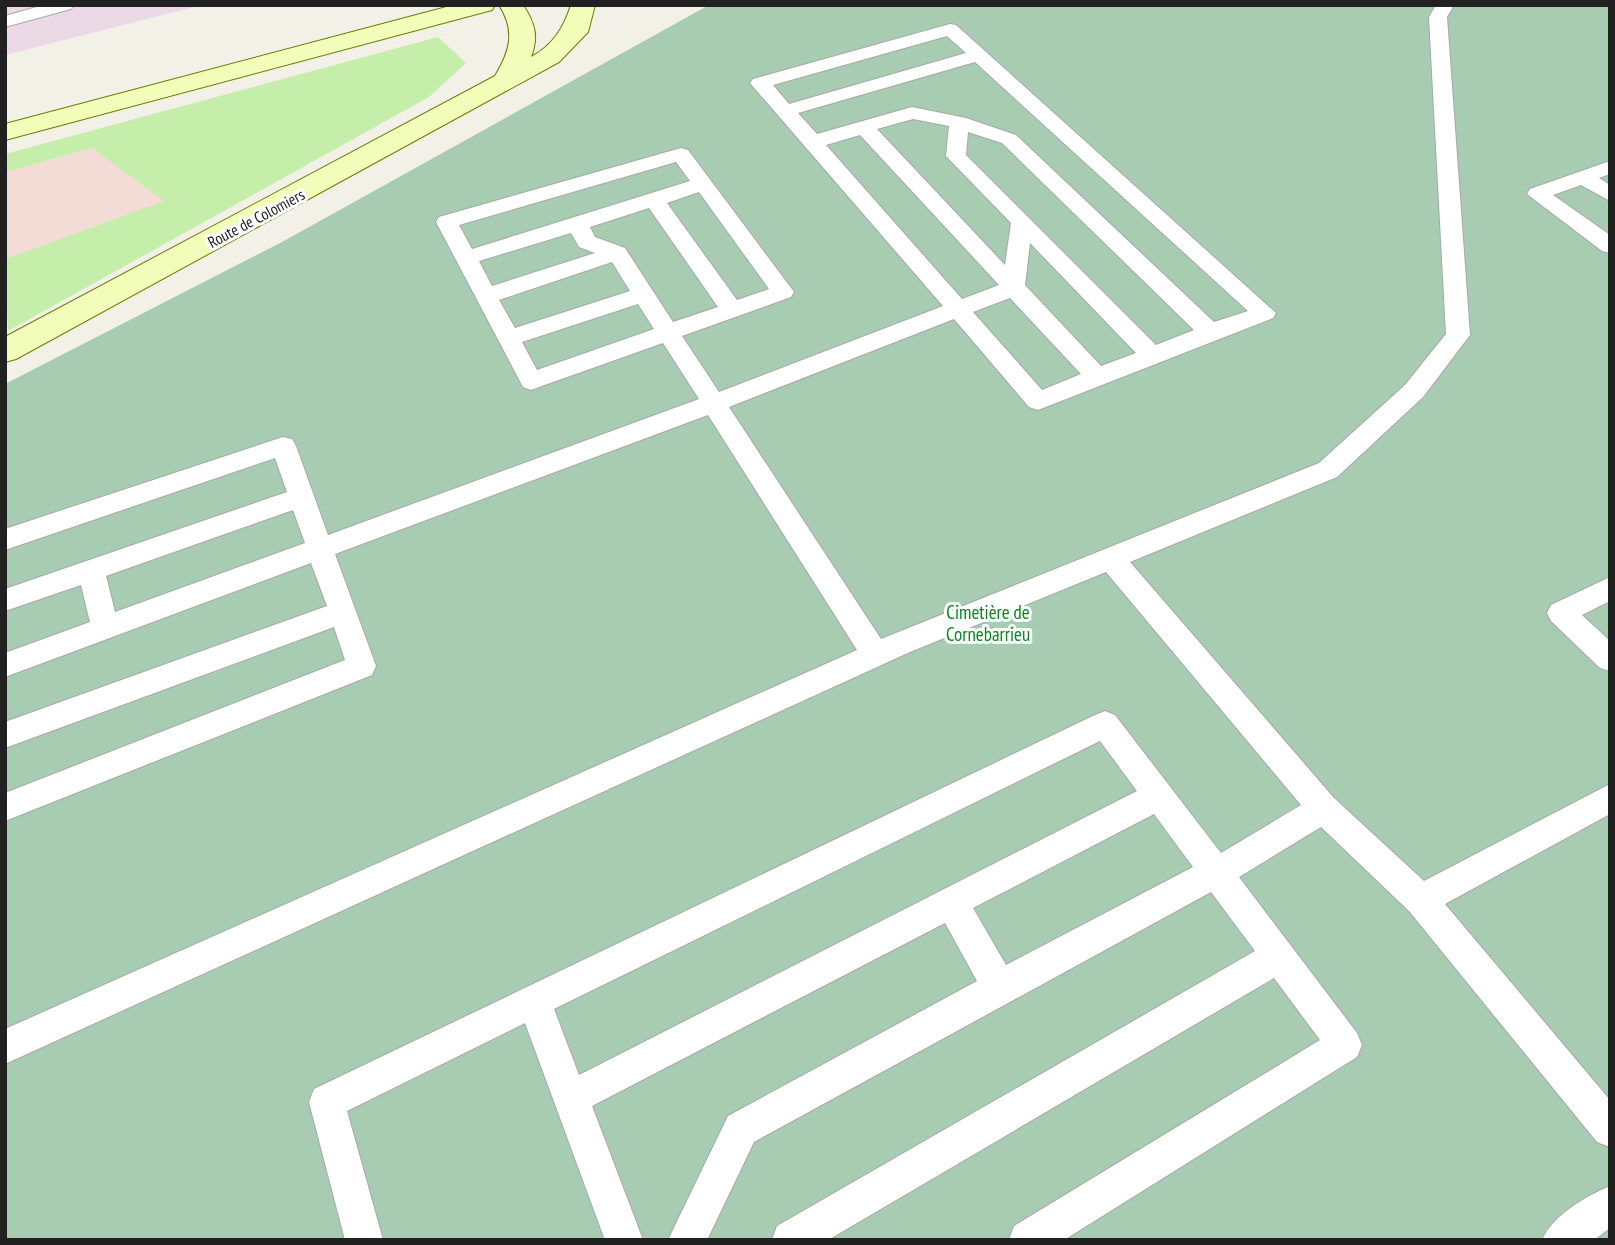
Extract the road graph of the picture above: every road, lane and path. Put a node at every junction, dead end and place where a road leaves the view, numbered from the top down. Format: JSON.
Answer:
{"nodes":[{"id":1,"x":65,"y":5,"type":"edge"},
{"id":2,"x":401,"y":5,"type":"edge"},
{"id":3,"x":483,"y":5,"type":"edge"},
{"id":4,"x":511,"y":5,"type":"edge"},
{"id":5,"x":583,"y":5,"type":"edge"},
{"id":6,"x":1445,"y":5,"type":"edge"},
{"id":7,"x":5,"y":22,"type":"edge"},
{"id":8,"x":979,"y":55,"type":"junction"},
{"id":9,"x":505,"y":81,"type":"junction"},
{"id":10,"x":785,"y":111,"type":"junction"},
{"id":11,"x":5,"y":112,"type":"edge"},
{"id":12,"x":959,"y":122,"type":"junction"},
{"id":13,"x":864,"y":127,"type":"junction"},
{"id":14,"x":5,"y":132,"type":"edge"},
{"id":15,"x":813,"y":142,"type":"junction"},
{"id":16,"x":1610,"y":167,"type":"edge"},
{"id":17,"x":1583,"y":177,"type":"junction"},
{"id":18,"x":703,"y":184,"type":"junction"},
{"id":19,"x":1610,"y":195,"type":"edge"},
{"id":20,"x":654,"y":200,"type":"junction"},
{"id":21,"x":1021,"y":222,"type":"junction"},
{"id":22,"x":577,"y":224,"type":"junction"},
{"id":23,"x":1610,"y":246,"type":"edge"},
{"id":24,"x":617,"y":253,"type":"junction"},
{"id":25,"x":466,"y":258,"type":"junction"},
{"id":26,"x":1013,"y":288,"type":"junction"},
{"id":27,"x":644,"y":294,"type":"junction"},
{"id":28,"x":486,"y":296,"type":"junction"},
{"id":29,"x":958,"y":309,"type":"junction"},
{"id":30,"x":732,"y":310,"type":"junction"},
{"id":31,"x":668,"y":332,"type":"junction"},
{"id":32,"x":1210,"y":332,"type":"junction"},
{"id":33,"x":509,"y":338,"type":"junction"},
{"id":34,"x":5,"y":351,"type":"edge"},
{"id":35,"x":1152,"y":355,"type":"junction"},
{"id":36,"x":1097,"y":377,"type":"junction"},
{"id":37,"x":714,"y":403,"type":"junction"},
{"id":38,"x":302,"y":497,"type":"junction"},
{"id":39,"x":5,"y":540,"type":"edge"},
{"id":40,"x":320,"y":549,"type":"junction"},
{"id":41,"x":1110,"y":558,"type":"junction"},
{"id":42,"x":91,"y":570,"type":"junction"},
{"id":43,"x":1610,"y":587,"type":"edge"},
{"id":44,"x":5,"y":600,"type":"edge"},
{"id":45,"x":342,"y":612,"type":"junction"},
{"id":46,"x":105,"y":628,"type":"junction"},
{"id":47,"x":876,"y":655,"type":"junction"},
{"id":48,"x":1610,"y":659,"type":"edge"},
{"id":49,"x":5,"y":665,"type":"edge"},
{"id":50,"x":5,"y":735,"type":"edge"},
{"id":51,"x":1159,"y":796,"type":"junction"},
{"id":52,"x":1610,"y":798,"type":"edge"},
{"id":53,"x":5,"y":807,"type":"edge"},
{"id":54,"x":1323,"y":808,"type":"junction"},
{"id":55,"x":1216,"y":872,"type":"junction"},
{"id":56,"x":1421,"y":900,"type":"junction"},
{"id":57,"x":952,"y":903,"type":"junction"},
{"id":58,"x":1279,"y":956,"type":"junction"},
{"id":59,"x":1000,"y":988,"type":"junction"},
{"id":60,"x":534,"y":1001,"type":"junction"},
{"id":61,"x":5,"y":1047,"type":"edge"},
{"id":62,"x":571,"y":1098,"type":"junction"},
{"id":63,"x":1610,"y":1129,"type":"edge"},
{"id":64,"x":1610,"y":1205,"type":"edge"},
{"id":65,"x":364,"y":1240,"type":"edge"},
{"id":66,"x":624,"y":1240,"type":"edge"},
{"id":67,"x":687,"y":1240,"type":"edge"},
{"id":68,"x":791,"y":1240,"type":"edge"},
{"id":69,"x":1028,"y":1240,"type":"edge"},
{"id":70,"x":1561,"y":1240,"type":"edge"}],
"edges":[{"from":1,"to":7,"type":"lane"},
{"from":2,"to":11,"type":"main road"},
{"from":3,"to":14,"type":"main road"},
{"from":4,"to":9,"type":"main road","name":"Route de Colomiers"},
{"from":5,"to":9,"type":"main road","name":"Route de Colomiers"},
{"from":6,"to":41,"type":"lane"},
{"from":8,"to":10,"type":"lane"},
{"from":8,"to":10,"type":"lane"},
{"from":8,"to":32,"type":"lane"},
{"from":9,"to":34,"type":"main road","name":"Route de Colomiers"},
{"from":10,"to":15,"type":"lane"},
{"from":12,"to":13,"type":"lane"},
{"from":12,"to":21,"type":"lane"},
{"from":12,"to":32,"type":"lane"},
{"from":13,"to":15,"type":"lane"},
{"from":13,"to":26,"type":"lane"},
{"from":15,"to":29,"type":"lane"},
{"from":16,"to":17,"type":"lane"},
{"from":17,"to":19,"type":"lane"},
{"from":17,"to":23,"type":"lane"},
{"from":18,"to":20,"type":"lane"},
{"from":18,"to":25,"type":"lane"},
{"from":18,"to":30,"type":"lane"},
{"from":20,"to":22,"type":"lane"},
{"from":20,"to":30,"type":"lane"},
{"from":21,"to":26,"type":"lane"},
{"from":21,"to":35,"type":"lane"},
{"from":22,"to":24,"type":"lane"},
{"from":22,"to":25,"type":"lane"},
{"from":24,"to":27,"type":"lane"},
{"from":24,"to":28,"type":"lane"},
{"from":25,"to":28,"type":"lane"},
{"from":26,"to":29,"type":"lane"},
{"from":26,"to":36,"type":"lane"},
{"from":27,"to":31,"type":"lane"},
{"from":27,"to":33,"type":"lane"},
{"from":28,"to":33,"type":"lane"},
{"from":29,"to":36,"type":"lane"},
{"from":29,"to":37,"type":"lane"},
{"from":30,"to":31,"type":"lane"},
{"from":31,"to":33,"type":"lane"},
{"from":31,"to":37,"type":"lane"},
{"from":32,"to":35,"type":"lane"},
{"from":35,"to":36,"type":"lane"},
{"from":37,"to":40,"type":"lane"},
{"from":37,"to":47,"type":"lane"},
{"from":38,"to":39,"type":"lane"},
{"from":38,"to":40,"type":"lane"},
{"from":38,"to":42,"type":"lane"},
{"from":40,"to":45,"type":"lane"},
{"from":40,"to":46,"type":"lane"},
{"from":41,"to":47,"type":"lane"},
{"from":41,"to":54,"type":"lane"},
{"from":42,"to":44,"type":"lane"},
{"from":42,"to":46,"type":"lane"},
{"from":43,"to":48,"type":"lane"},
{"from":45,"to":50,"type":"lane"},
{"from":45,"to":53,"type":"lane"},
{"from":46,"to":49,"type":"lane"},
{"from":47,"to":61,"type":"lane"},
{"from":51,"to":55,"type":"lane"},
{"from":51,"to":57,"type":"lane"},
{"from":51,"to":60,"type":"lane"},
{"from":52,"to":56,"type":"lane"},
{"from":54,"to":55,"type":"lane"},
{"from":54,"to":56,"type":"lane"},
{"from":55,"to":58,"type":"lane"},
{"from":55,"to":59,"type":"lane"},
{"from":56,"to":63,"type":"lane"},
{"from":57,"to":59,"type":"lane"},
{"from":57,"to":62,"type":"lane"},
{"from":58,"to":68,"type":"lane"},
{"from":58,"to":69,"type":"lane"},
{"from":59,"to":67,"type":"lane"},
{"from":60,"to":62,"type":"lane"},
{"from":60,"to":65,"type":"lane"},
{"from":62,"to":66,"type":"lane"},
{"from":64,"to":70,"type":"lane"}]}
